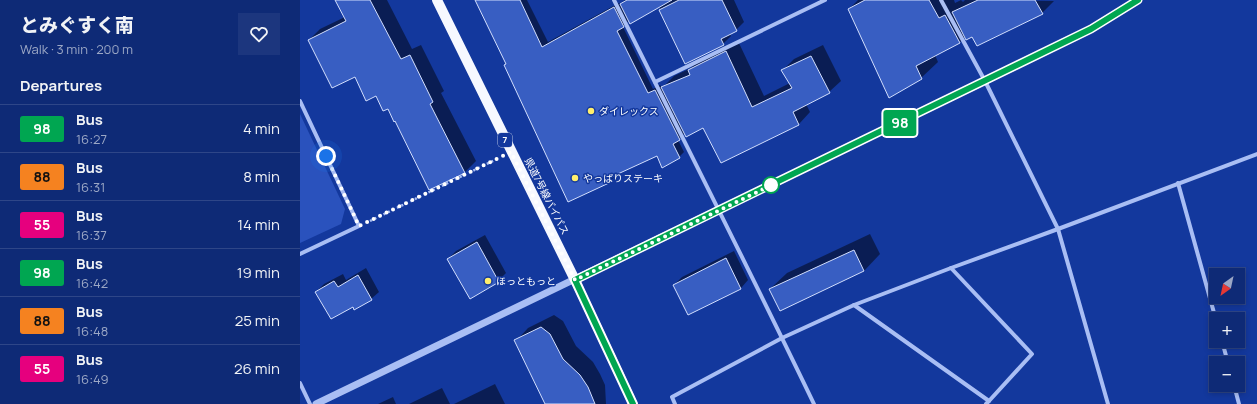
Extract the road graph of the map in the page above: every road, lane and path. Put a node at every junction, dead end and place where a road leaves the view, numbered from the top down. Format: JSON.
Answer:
{"nodes":[{"id":1,"x":437,"y":0,"type":"edge"},
{"id":2,"x":614,"y":0,"type":"edge"},
{"id":3,"x":825,"y":0,"type":"edge"},
{"id":4,"x":941,"y":0,"type":"edge"},
{"id":5,"x":1138,"y":0,"type":"edge"},
{"id":6,"x":985,"y":81,"type":"junction"},
{"id":7,"x":655,"y":82,"type":"junction"},
{"id":8,"x":300,"y":100,"type":"edge"},
{"id":9,"x":511,"y":152,"type":"junction"},
{"id":10,"x":1257,"y":154,"type":"edge"},
{"id":11,"x":1178,"y":183,"type":"junction"},
{"id":12,"x":720,"y":210,"type":"junction"},
{"id":13,"x":359,"y":226,"type":"junction"},
{"id":14,"x":1058,"y":229,"type":"junction"},
{"id":15,"x":300,"y":254,"type":"edge"},
{"id":16,"x":951,"y":268,"type":"junction"},
{"id":17,"x":575,"y":280,"type":"junction"},
{"id":18,"x":854,"y":305,"type":"junction"},
{"id":19,"x":1214,"y":312,"type":"edge"},
{"id":20,"x":782,"y":338,"type":"junction"},
{"id":21,"x":300,"y":383,"type":"edge"},
{"id":22,"x":1236,"y":392,"type":"edge"},
{"id":23,"x":987,"y":403,"type":"edge"},
{"id":24,"x":310,"y":404,"type":"edge"},
{"id":25,"x":316,"y":404,"type":"edge"},
{"id":26,"x":633,"y":404,"type":"edge"},
{"id":27,"x":675,"y":404,"type":"edge"},
{"id":28,"x":814,"y":404,"type":"edge"},
{"id":29,"x":1108,"y":404,"type":"edge"},
{"id":30,"x":1239,"y":404,"type":"edge"}],
"edges":[{"from":1,"to":9,"type":"main road","name":"県道7号線バイパス","number":"7"},
{"from":2,"to":7,"type":"street"},
{"from":3,"to":7,"type":"street"},
{"from":4,"to":6,"type":"street"},
{"from":5,"to":6,"type":"street"},
{"from":6,"to":12,"type":"street"},
{"from":6,"to":14,"type":"street"},
{"from":7,"to":12,"type":"street"},
{"from":8,"to":13,"type":"street"},
{"from":9,"to":13,"type":"path"},
{"from":9,"to":17,"type":"main road","name":"県道7号線バイパス","number":"7"},
{"from":10,"to":11,"type":"street"},
{"from":11,"to":14,"type":"street"},
{"from":11,"to":19,"type":"street"},
{"from":12,"to":17,"type":"street"},
{"from":12,"to":20,"type":"street"},
{"from":13,"to":15,"type":"street"},
{"from":14,"to":16,"type":"street"},
{"from":14,"to":29,"type":"street"},
{"from":16,"to":18,"type":"street"},
{"from":16,"to":23,"type":"street"},
{"from":17,"to":25,"type":"street"},
{"from":17,"to":26,"type":"main road","name":"県道7号線バイパス","number":"7"},
{"from":18,"to":20,"type":"street"},
{"from":18,"to":23,"type":"street"},
{"from":20,"to":27,"type":"street"},
{"from":20,"to":28,"type":"street"},
{"from":21,"to":24,"type":"street"},
{"from":22,"to":30,"type":"street"}]}
